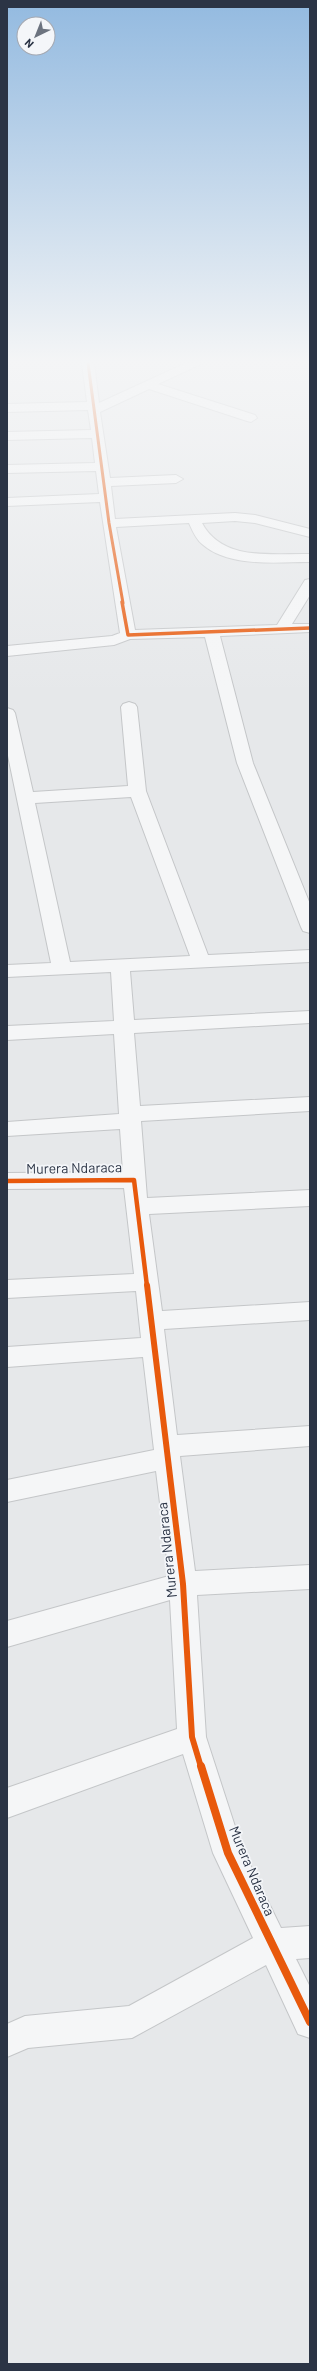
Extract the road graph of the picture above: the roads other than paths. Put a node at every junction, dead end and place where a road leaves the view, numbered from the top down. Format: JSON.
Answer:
{"nodes":[{"id":1,"x":103,"y":474,"type":"edge"},
{"id":2,"x":176,"y":479,"type":"dead end"},
{"id":3,"x":104,"y":482,"type":"junction"},
{"id":4,"x":106,"y":498,"type":"junction"},
{"id":5,"x":7,"y":502,"type":"edge"},
{"id":6,"x":193,"y":519,"type":"junction"},
{"id":7,"x":109,"y":523,"type":"junction"},
{"id":8,"x":310,"y":533,"type":"edge"},
{"id":9,"x":310,"y":558,"type":"edge"},
{"id":10,"x":310,"y":583,"type":"edge"},
{"id":11,"x":310,"y":628,"type":"edge"},
{"id":12,"x":282,"y":629,"type":"junction"},
{"id":13,"x":211,"y":631,"type":"junction"},
{"id":14,"x":128,"y":635,"type":"junction"},
{"id":15,"x":7,"y":651,"type":"edge"},
{"id":16,"x":129,"y":707,"type":"dead end"},
{"id":17,"x":7,"y":713,"type":"edge"},
{"id":18,"x":137,"y":791,"type":"junction"},
{"id":19,"x":26,"y":798,"type":"junction"},
{"id":20,"x":310,"y":927,"type":"edge"},
{"id":21,"x":310,"y":956,"type":"edge"},
{"id":22,"x":201,"y":961,"type":"junction"},
{"id":23,"x":120,"y":965,"type":"junction"},
{"id":24,"x":62,"y":968,"type":"junction"},
{"id":25,"x":7,"y":970,"type":"edge"},
{"id":26,"x":310,"y":1017,"type":"edge"},
{"id":27,"x":124,"y":1027,"type":"junction"},
{"id":28,"x":7,"y":1033,"type":"edge"},
{"id":29,"x":310,"y":1104,"type":"edge"},
{"id":30,"x":130,"y":1117,"type":"junction"},
{"id":31,"x":7,"y":1129,"type":"edge"},
{"id":32,"x":134,"y":1180,"type":"junction"},
{"id":33,"x":7,"y":1181,"type":"edge"},
{"id":34,"x":310,"y":1198,"type":"edge"},
{"id":35,"x":138,"y":1208,"type":"junction"},
{"id":36,"x":147,"y":1282,"type":"junction"},
{"id":37,"x":7,"y":1289,"type":"edge"},
{"id":38,"x":310,"y":1311,"type":"edge"},
{"id":39,"x":152,"y":1321,"type":"junction"},
{"id":40,"x":155,"y":1347,"type":"junction"},
{"id":41,"x":7,"y":1357,"type":"edge"},
{"id":42,"x":310,"y":1436,"type":"edge"},
{"id":43,"x":167,"y":1452,"type":"junction"},
{"id":44,"x":7,"y":1491,"type":"edge"},
{"id":45,"x":310,"y":1577,"type":"edge"},
{"id":46,"x":184,"y":1584,"type":"junction"},
{"id":47,"x":7,"y":1634,"type":"edge"},
{"id":48,"x":192,"y":1737,"type":"junction"},
{"id":49,"x":7,"y":1803,"type":"edge"},
{"id":50,"x":310,"y":1942,"type":"edge"},
{"id":51,"x":271,"y":1945,"type":"junction"},
{"id":52,"x":310,"y":2022,"type":"edge"},
{"id":53,"x":7,"y":2042,"type":"edge"}],
"edges":[{"from":1,"to":3,"type":"street"},
{"from":2,"to":3,"type":"street"},
{"from":3,"to":4,"type":"street"},
{"from":4,"to":5,"type":"street"},
{"from":4,"to":7,"type":"street"},
{"from":6,"to":7,"type":"street"},
{"from":6,"to":8,"type":"street"},
{"from":6,"to":9,"type":"street"},
{"from":7,"to":14,"type":"street"},
{"from":10,"to":12,"type":"street"},
{"from":11,"to":12,"type":"street"},
{"from":12,"to":13,"type":"street"},
{"from":13,"to":14,"type":"street"},
{"from":13,"to":20,"type":"street"},
{"from":14,"to":15,"type":"street"},
{"from":16,"to":18,"type":"street"},
{"from":17,"to":19,"type":"street"},
{"from":18,"to":19,"type":"street"},
{"from":18,"to":22,"type":"street"},
{"from":19,"to":24,"type":"street"},
{"from":21,"to":22,"type":"street"},
{"from":22,"to":23,"type":"street"},
{"from":23,"to":24,"type":"street"},
{"from":23,"to":27,"type":"street"},
{"from":24,"to":25,"type":"street"},
{"from":26,"to":27,"type":"street"},
{"from":27,"to":28,"type":"street"},
{"from":27,"to":30,"type":"street"},
{"from":29,"to":30,"type":"street"},
{"from":30,"to":31,"type":"street"},
{"from":30,"to":32,"type":"street"},
{"from":32,"to":33,"type":"street","name":"Murera Ndaraca"},
{"from":32,"to":35,"type":"street","name":"Murera Ndaraca"},
{"from":34,"to":35,"type":"street"},
{"from":35,"to":36,"type":"street","name":"Murera Ndaraca"},
{"from":36,"to":37,"type":"street"},
{"from":36,"to":39,"type":"street","name":"Murera Ndaraca"},
{"from":38,"to":39,"type":"street"},
{"from":39,"to":40,"type":"street","name":"Murera Ndaraca"},
{"from":40,"to":41,"type":"street"},
{"from":40,"to":43,"type":"street","name":"Murera Ndaraca"},
{"from":42,"to":43,"type":"street"},
{"from":43,"to":44,"type":"street"},
{"from":43,"to":46,"type":"street","name":"Murera Ndaraca"},
{"from":45,"to":46,"type":"street"},
{"from":46,"to":47,"type":"street"},
{"from":46,"to":48,"type":"street","name":"Murera Ndaraca"},
{"from":48,"to":49,"type":"street"},
{"from":48,"to":51,"type":"street","name":"Murera Ndaraca"},
{"from":50,"to":51,"type":"street"},
{"from":51,"to":52,"type":"street","name":"Murera Ndaraca"},
{"from":51,"to":53,"type":"street"}]}
